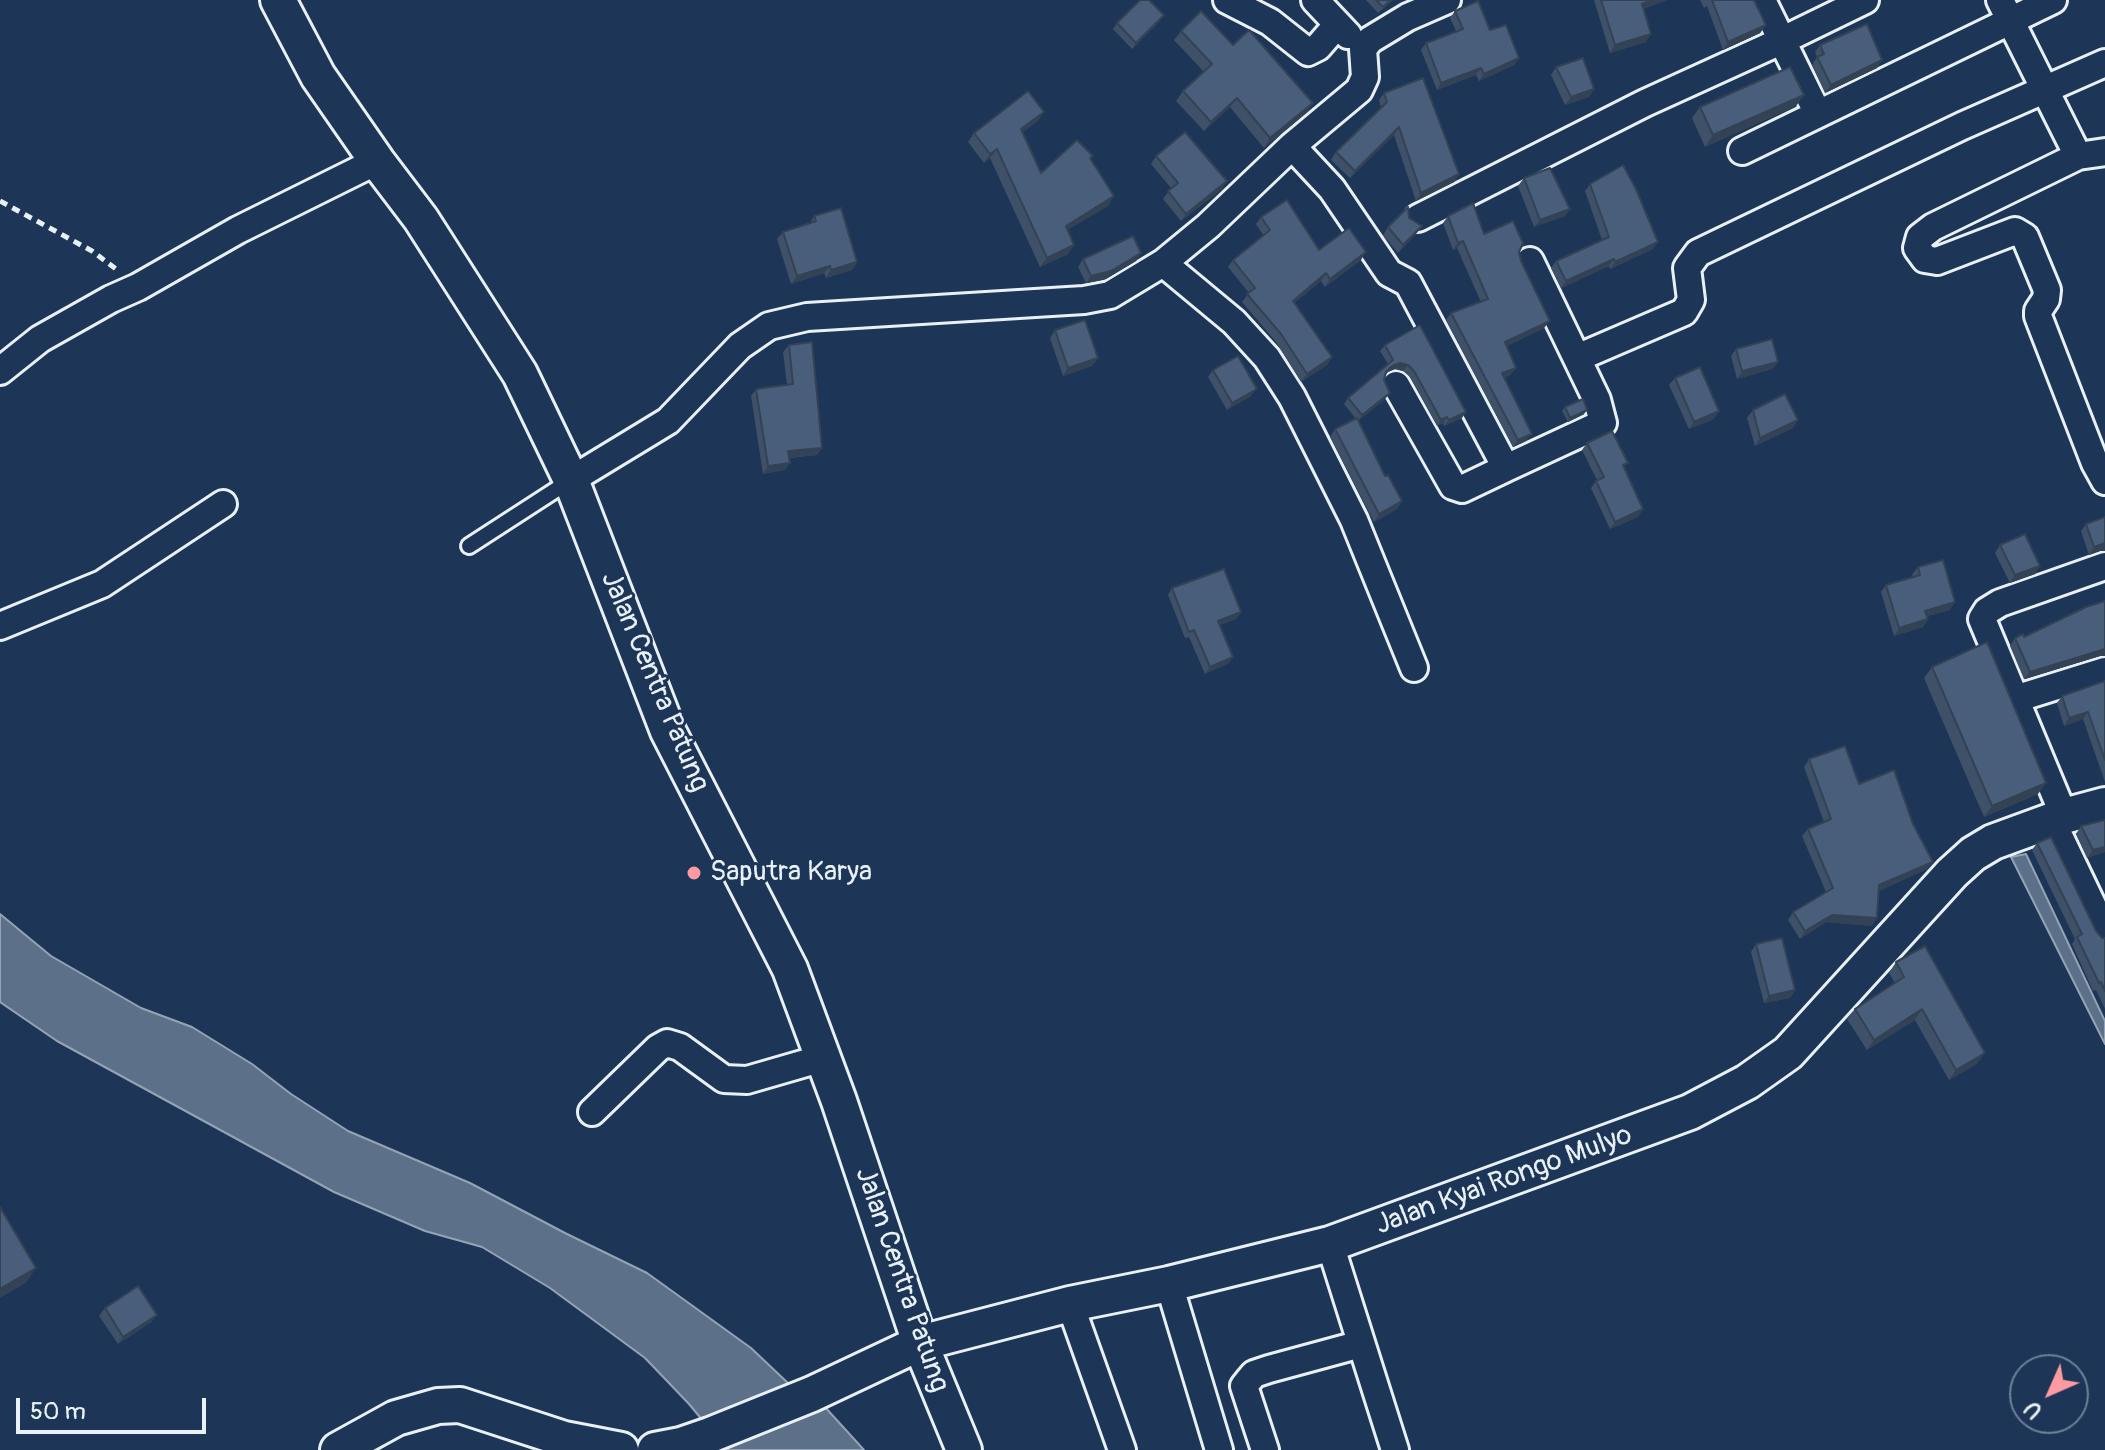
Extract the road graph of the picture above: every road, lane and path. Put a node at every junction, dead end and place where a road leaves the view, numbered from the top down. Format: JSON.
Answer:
{"nodes":[{"id":1,"x":278,"y":0,"type":"edge"},
{"id":2,"x":1227,"y":0,"type":"edge"},
{"id":3,"x":1315,"y":0,"type":"edge"},
{"id":4,"x":1447,"y":0,"type":"edge"},
{"id":5,"x":1762,"y":0,"type":"edge"},
{"id":6,"x":1865,"y":0,"type":"edge"},
{"id":7,"x":2053,"y":0,"type":"edge"},
{"id":8,"x":2004,"y":10,"type":"edge"},
{"id":9,"x":1337,"y":25,"type":"junction"},
{"id":10,"x":1781,"y":41,"type":"junction"},
{"id":11,"x":1363,"y":49,"type":"junction"},
{"id":12,"x":2105,"y":63,"type":"edge"},
{"id":13,"x":2045,"y":90,"type":"junction"},
{"id":14,"x":1818,"y":114,"type":"junction"},
{"id":15,"x":1292,"y":146,"type":"junction"},
{"id":16,"x":1742,"y":151,"type":"dead end"},
{"id":17,"x":2105,"y":152,"type":"edge"},
{"id":18,"x":2078,"y":156,"type":"junction"},
{"id":19,"x":377,"y":161,"type":"junction"},
{"id":20,"x":0,"y":201,"type":"edge"},
{"id":21,"x":1418,"y":218,"type":"dead end"},
{"id":22,"x":1530,"y":261,"type":"dead end"},
{"id":23,"x":1163,"y":263,"type":"junction"},
{"id":24,"x":138,"y":287,"type":"junction"},
{"id":25,"x":1577,"y":358,"type":"junction"},
{"id":26,"x":0,"y":371,"type":"edge"},
{"id":27,"x":1396,"y":385,"type":"dead end"},
{"id":28,"x":1506,"y":468,"type":"junction"},
{"id":29,"x":571,"y":480,"type":"junction"},
{"id":30,"x":2105,"y":482,"type":"edge"},
{"id":31,"x":223,"y":504,"type":"dead end"},
{"id":32,"x":469,"y":546,"type":"dead end"},
{"id":33,"x":2105,"y":566,"type":"edge"},
{"id":34,"x":0,"y":626,"type":"edge"},
{"id":35,"x":1414,"y":668,"type":"dead end"},
{"id":36,"x":2105,"y":671,"type":"edge"},
{"id":37,"x":2015,"y":699,"type":"junction"},
{"id":38,"x":2105,"y":805,"type":"edge"},
{"id":39,"x":2058,"y":819,"type":"junction"},
{"id":40,"x":2105,"y":932,"type":"edge"},
{"id":41,"x":823,"y":1058,"type":"junction"},
{"id":42,"x":592,"y":1112,"type":"dead end"},
{"id":43,"x":1330,"y":1244,"type":"junction"},
{"id":44,"x":1169,"y":1284,"type":"junction"},
{"id":45,"x":1070,"y":1304,"type":"junction"},
{"id":46,"x":920,"y":1343,"type":"junction"},
{"id":47,"x":1361,"y":1344,"type":"junction"},
{"id":48,"x":338,"y":1450,"type":"edge"},
{"id":49,"x":621,"y":1450,"type":"edge"},
{"id":50,"x":655,"y":1450,"type":"edge"},
{"id":51,"x":964,"y":1450,"type":"edge"},
{"id":52,"x":1122,"y":1450,"type":"edge"},
{"id":53,"x":1219,"y":1450,"type":"edge"},
{"id":54,"x":1265,"y":1450,"type":"edge"},
{"id":55,"x":1395,"y":1450,"type":"edge"}],
"edges":[{"from":1,"to":19,"type":"street","name":"Jalan Centra Patung"},
{"from":2,"to":9,"type":"street"},
{"from":3,"to":9,"type":"street"},
{"from":4,"to":11,"type":"street"},
{"from":5,"to":10,"type":"street"},
{"from":6,"to":10,"type":"street"},
{"from":7,"to":8,"type":"street"},
{"from":8,"to":13,"type":"street"},
{"from":8,"to":14,"type":"street"},
{"from":9,"to":11,"type":"street"},
{"from":10,"to":14,"type":"street"},
{"from":10,"to":21,"type":"street"},
{"from":11,"to":15,"type":"street"},
{"from":12,"to":13,"type":"street"},
{"from":13,"to":18,"type":"street"},
{"from":13,"to":25,"type":"street"},
{"from":14,"to":16,"type":"street"},
{"from":15,"to":23,"type":"street"},
{"from":15,"to":28,"type":"street"},
{"from":17,"to":18,"type":"street"},
{"from":18,"to":30,"type":"street"},
{"from":19,"to":24,"type":"street"},
{"from":19,"to":29,"type":"street","name":"Jalan Centra Patung"},
{"from":20,"to":24,"type":"path"},
{"from":22,"to":25,"type":"street"},
{"from":23,"to":29,"type":"street"},
{"from":23,"to":35,"type":"street"},
{"from":24,"to":26,"type":"street"},
{"from":25,"to":28,"type":"street"},
{"from":27,"to":28,"type":"street"},
{"from":29,"to":32,"type":"lane"},
{"from":29,"to":41,"type":"street","name":"Jalan Centra Patung"},
{"from":31,"to":34,"type":"street"},
{"from":33,"to":37,"type":"street"},
{"from":36,"to":37,"type":"street"},
{"from":37,"to":39,"type":"street"},
{"from":38,"to":39,"type":"street","name":"Jalan Kyai Rongo Mulyo"},
{"from":39,"to":40,"type":"street"},
{"from":39,"to":43,"type":"street","name":"Jalan Kyai Rongo Mulyo"},
{"from":41,"to":42,"type":"street"},
{"from":41,"to":46,"type":"street","name":"Jalan Centra Patung"},
{"from":43,"to":44,"type":"street","name":"Jalan Kyai Rongo Mulyo"},
{"from":43,"to":47,"type":"street"},
{"from":44,"to":45,"type":"street","name":"Jalan Kyai Rongo Mulyo"},
{"from":44,"to":53,"type":"street"},
{"from":45,"to":46,"type":"street","name":"Jalan Kyai Rongo Mulyo"},
{"from":45,"to":52,"type":"street"},
{"from":46,"to":50,"type":"street","name":"Jalan Kyai Rongo Mulyo"},
{"from":46,"to":51,"type":"street","name":"Jalan Centra Patung"},
{"from":47,"to":54,"type":"street"},
{"from":47,"to":55,"type":"street"},
{"from":48,"to":49,"type":"street"}]}
